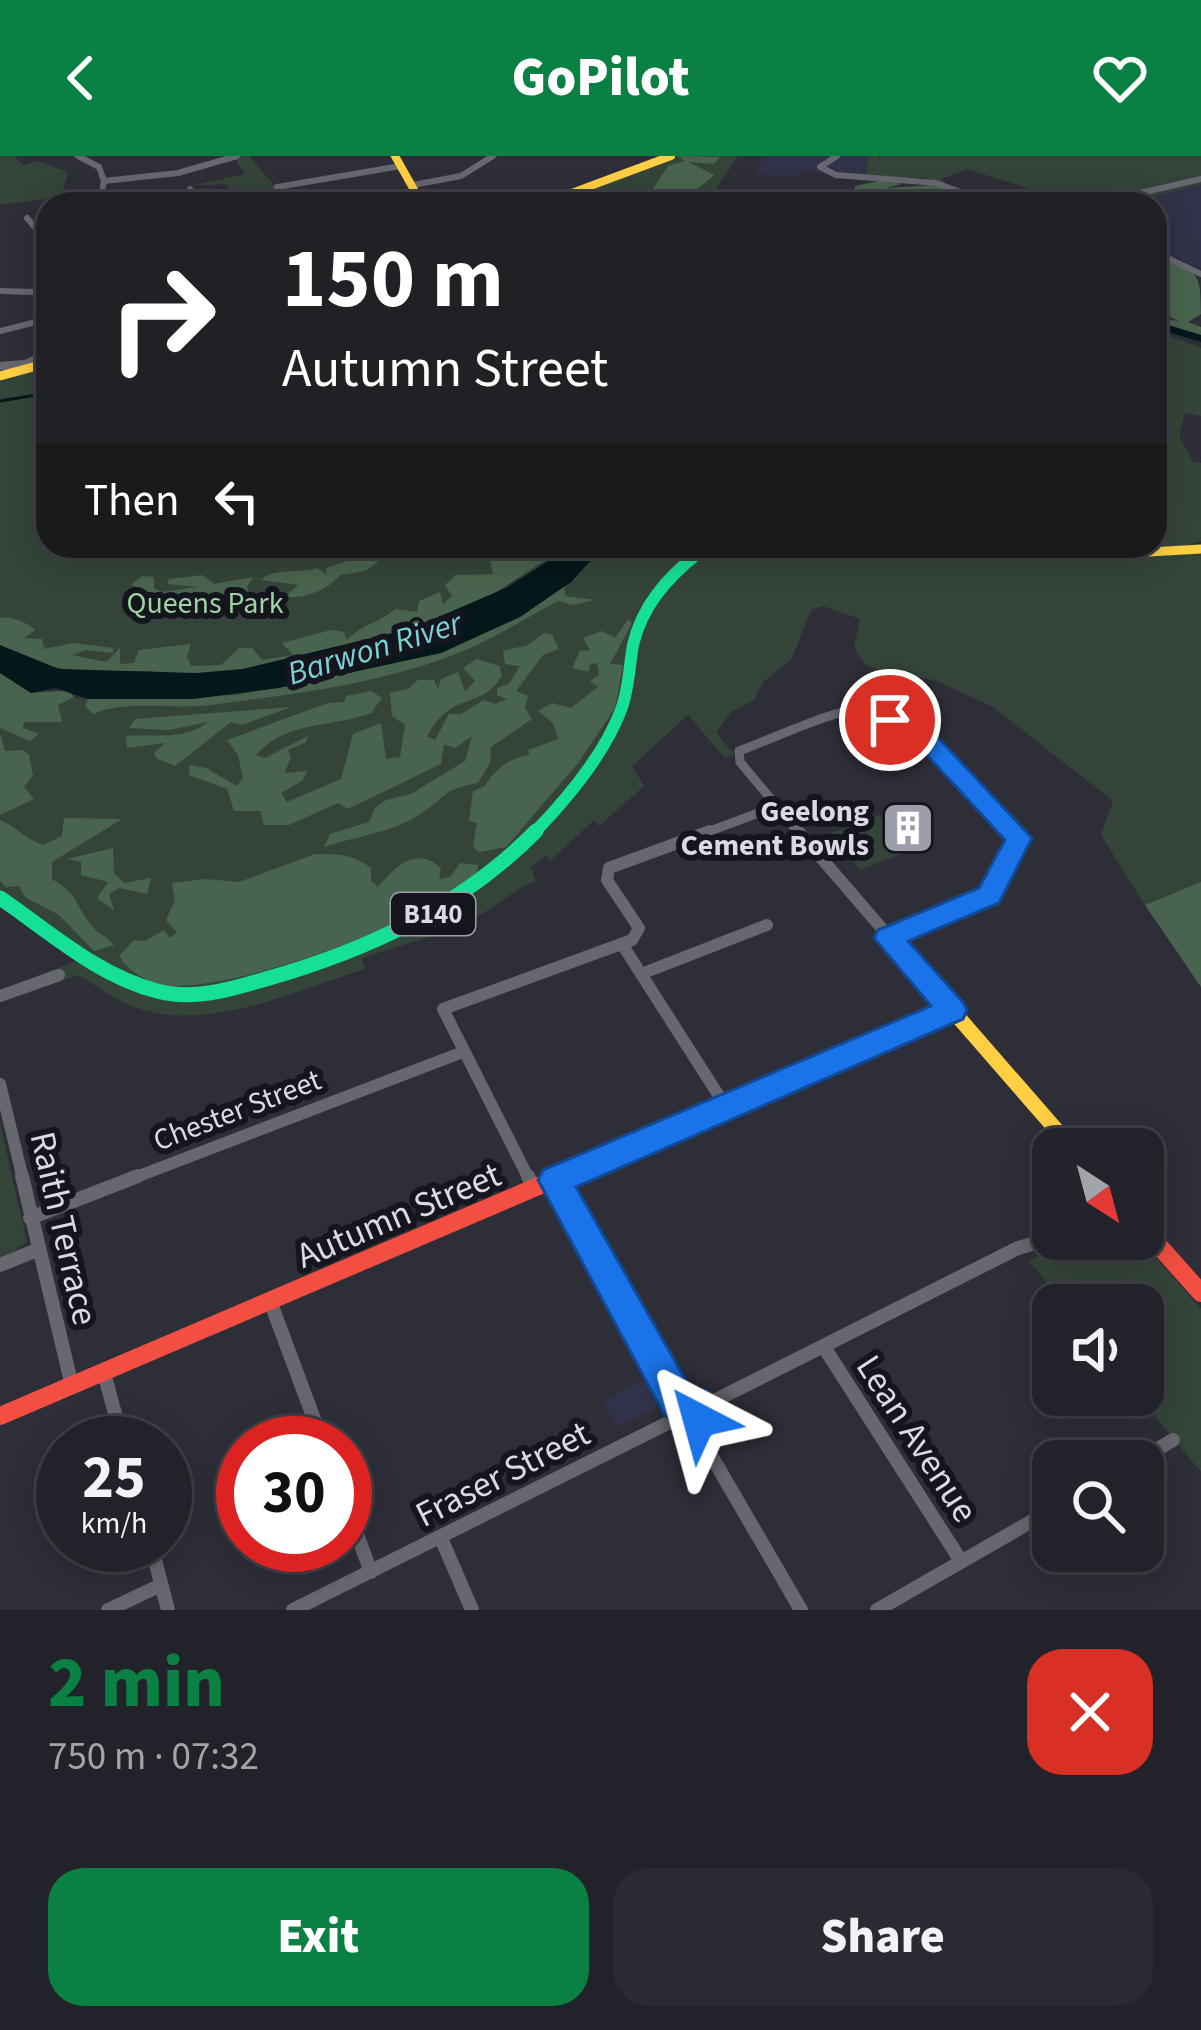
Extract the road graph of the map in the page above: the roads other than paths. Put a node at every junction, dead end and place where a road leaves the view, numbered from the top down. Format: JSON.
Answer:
{"nodes":[{"id":1,"x":78,"y":156,"type":"edge"},
{"id":2,"x":191,"y":156,"type":"edge"},
{"id":3,"x":237,"y":156,"type":"edge"},
{"id":4,"x":493,"y":156,"type":"edge"},
{"id":5,"x":670,"y":156,"type":"edge"},
{"id":6,"x":837,"y":156,"type":"edge"},
{"id":7,"x":398,"y":161,"type":"edge"},
{"id":8,"x":198,"y":164,"type":"junction"},
{"id":9,"x":1201,"y":179,"type":"edge"},
{"id":10,"x":104,"y":181,"type":"junction"},
{"id":11,"x":413,"y":185,"type":"junction"},
{"id":12,"x":277,"y":187,"type":"dead end"},
{"id":13,"x":190,"y":189,"type":"dead end"},
{"id":14,"x":102,"y":192,"type":"edge"},
{"id":15,"x":192,"y":192,"type":"edge"},
{"id":16,"x":417,"y":192,"type":"edge"},
{"id":17,"x":574,"y":192,"type":"edge"},
{"id":18,"x":961,"y":192,"type":"edge"},
{"id":19,"x":1145,"y":192,"type":"edge"},
{"id":20,"x":26,"y":218,"type":"dead end"},
{"id":21,"x":36,"y":229,"type":"edge"},
{"id":22,"x":1167,"y":258,"type":"edge"},
{"id":23,"x":1201,"y":274,"type":"edge"},
{"id":24,"x":0,"y":290,"type":"edge"},
{"id":25,"x":36,"y":292,"type":"edge"},
{"id":26,"x":36,"y":322,"type":"edge"},
{"id":27,"x":0,"y":331,"type":"edge"},
{"id":28,"x":36,"y":361,"type":"edge"},
{"id":29,"x":36,"y":365,"type":"edge"},
{"id":30,"x":0,"y":366,"type":"edge"},
{"id":31,"x":26,"y":367,"type":"junction"},
{"id":32,"x":0,"y":376,"type":"edge"},
{"id":33,"x":1201,"y":547,"type":"edge"},
{"id":34,"x":1167,"y":551,"type":"edge"},
{"id":35,"x":692,"y":558,"type":"edge"},
{"id":36,"x":777,"y":806,"type":"junction"},
{"id":37,"x":0,"y":898,"type":"edge"},
{"id":38,"x":767,"y":926,"type":"dead end"},
{"id":39,"x":888,"y":938,"type":"junction"},
{"id":40,"x":622,"y":944,"type":"junction"},
{"id":41,"x":641,"y":974,"type":"junction"},
{"id":42,"x":59,"y":975,"type":"dead end"},
{"id":43,"x":0,"y":996,"type":"edge"},
{"id":44,"x":952,"y":1010,"type":"junction"},
{"id":45,"x":464,"y":1052,"type":"junction"},
{"id":46,"x":0,"y":1084,"type":"edge"},
{"id":47,"x":726,"y":1107,"type":"junction"},
{"id":48,"x":1055,"y":1128,"type":"edge"},
{"id":49,"x":554,"y":1180,"type":"junction"},
{"id":50,"x":534,"y":1189,"type":"junction"},
{"id":51,"x":30,"y":1218,"type":"junction"},
{"id":52,"x":1032,"y":1244,"type":"edge"},
{"id":53,"x":37,"y":1250,"type":"junction"},
{"id":54,"x":1164,"y":1252,"type":"edge"},
{"id":55,"x":0,"y":1264,"type":"edge"},
{"id":56,"x":1201,"y":1293,"type":"edge"},
{"id":57,"x":270,"y":1301,"type":"junction"},
{"id":58,"x":824,"y":1347,"type":"junction"},
{"id":59,"x":104,"y":1372,"type":"junction"},
{"id":60,"x":72,"y":1386,"type":"junction"},
{"id":61,"x":698,"y":1409,"type":"junction"},
{"id":62,"x":676,"y":1412,"type":"junction"},
{"id":63,"x":0,"y":1416,"type":"edge"},
{"id":64,"x":116,"y":1416,"type":"edge"},
{"id":65,"x":313,"y":1416,"type":"edge"},
{"id":66,"x":694,"y":1426,"type":"junction"},
{"id":67,"x":1173,"y":1440,"type":"dead end"},
{"id":68,"x":1164,"y":1445,"type":"edge"},
{"id":69,"x":1032,"y":1521,"type":"edge"},
{"id":70,"x":442,"y":1538,"type":"junction"},
{"id":71,"x":962,"y":1562,"type":"junction"},
{"id":72,"x":158,"y":1572,"type":"edge"},
{"id":73,"x":371,"y":1572,"type":"edge"},
{"id":74,"x":372,"y":1572,"type":"edge"},
{"id":75,"x":161,"y":1585,"type":"junction"},
{"id":76,"x":109,"y":1610,"type":"edge"},
{"id":77,"x":168,"y":1610,"type":"edge"},
{"id":78,"x":292,"y":1610,"type":"edge"},
{"id":79,"x":472,"y":1610,"type":"edge"},
{"id":80,"x":801,"y":1610,"type":"edge"},
{"id":81,"x":877,"y":1610,"type":"edge"}],
"edges":[{"from":1,"to":10,"type":"street"},
{"from":2,"to":8,"type":"street"},
{"from":3,"to":8,"type":"street"},
{"from":4,"to":11,"type":"street"},
{"from":5,"to":17,"type":"main road"},
{"from":6,"to":18,"type":"street"},
{"from":7,"to":11,"type":"main road"},
{"from":7,"to":12,"type":"street"},
{"from":8,"to":10,"type":"street"},
{"from":9,"to":19,"type":"street"},
{"from":10,"to":14,"type":"street"},
{"from":11,"to":16,"type":"main road"},
{"from":13,"to":15,"type":"street"},
{"from":20,"to":21,"type":"street"},
{"from":22,"to":23,"type":"street"},
{"from":24,"to":25,"type":"street"},
{"from":26,"to":27,"type":"street"},
{"from":28,"to":31,"type":"street"},
{"from":29,"to":31,"type":"main road"},
{"from":30,"to":31,"type":"street"},
{"from":31,"to":32,"type":"main road"},
{"from":33,"to":34,"type":"main road"},
{"from":35,"to":37,"type":"main road","number":"B140"},
{"from":36,"to":39,"type":"street"},
{"from":36,"to":39,"type":"street"},
{"from":36,"to":40,"type":"street"},
{"from":38,"to":41,"type":"street"},
{"from":39,"to":44,"type":"street"},
{"from":40,"to":41,"type":"street"},
{"from":40,"to":45,"type":"street"},
{"from":41,"to":47,"type":"street"},
{"from":42,"to":43,"type":"street"},
{"from":44,"to":47,"type":"main road","name":"Autumn Street"},
{"from":44,"to":48,"type":"main road"},
{"from":45,"to":50,"type":"street"},
{"from":45,"to":51,"type":"street","name":"Chester Street"},
{"from":46,"to":51,"type":"street","name":"Raith Terrace"},
{"from":47,"to":49,"type":"main road","name":"Autumn Street"},
{"from":49,"to":50,"type":"main road","name":"Autumn Street"},
{"from":49,"to":62,"type":"street"},
{"from":50,"to":57,"type":"main road","name":"Autumn Street"},
{"from":51,"to":53,"type":"street","name":"Raith Terrace"},
{"from":52,"to":58,"type":"street"},
{"from":53,"to":55,"type":"street"},
{"from":53,"to":60,"type":"street","name":"Raith Terrace"},
{"from":54,"to":56,"type":"main road"},
{"from":57,"to":59,"type":"main road","name":"Autumn Street"},
{"from":57,"to":65,"type":"street"},
{"from":58,"to":61,"type":"street"},
{"from":58,"to":71,"type":"street","name":"Lean Avenue"},
{"from":59,"to":60,"type":"main road","name":"Autumn Street"},
{"from":59,"to":64,"type":"street"},
{"from":60,"to":63,"type":"main road","name":"Autumn Street"},
{"from":61,"to":62,"type":"street"},
{"from":61,"to":66,"type":"street"},
{"from":62,"to":66,"type":"street"},
{"from":62,"to":70,"type":"street","name":"Fraser Street"},
{"from":66,"to":80,"type":"street"},
{"from":67,"to":68,"type":"street"},
{"from":69,"to":71,"type":"street"},
{"from":70,"to":74,"type":"street","name":"Fraser Street"},
{"from":70,"to":79,"type":"street"},
{"from":71,"to":81,"type":"street"},
{"from":72,"to":75,"type":"street"},
{"from":73,"to":78,"type":"street","name":"Fraser Street"},
{"from":75,"to":76,"type":"street"},
{"from":75,"to":77,"type":"street"}]}
